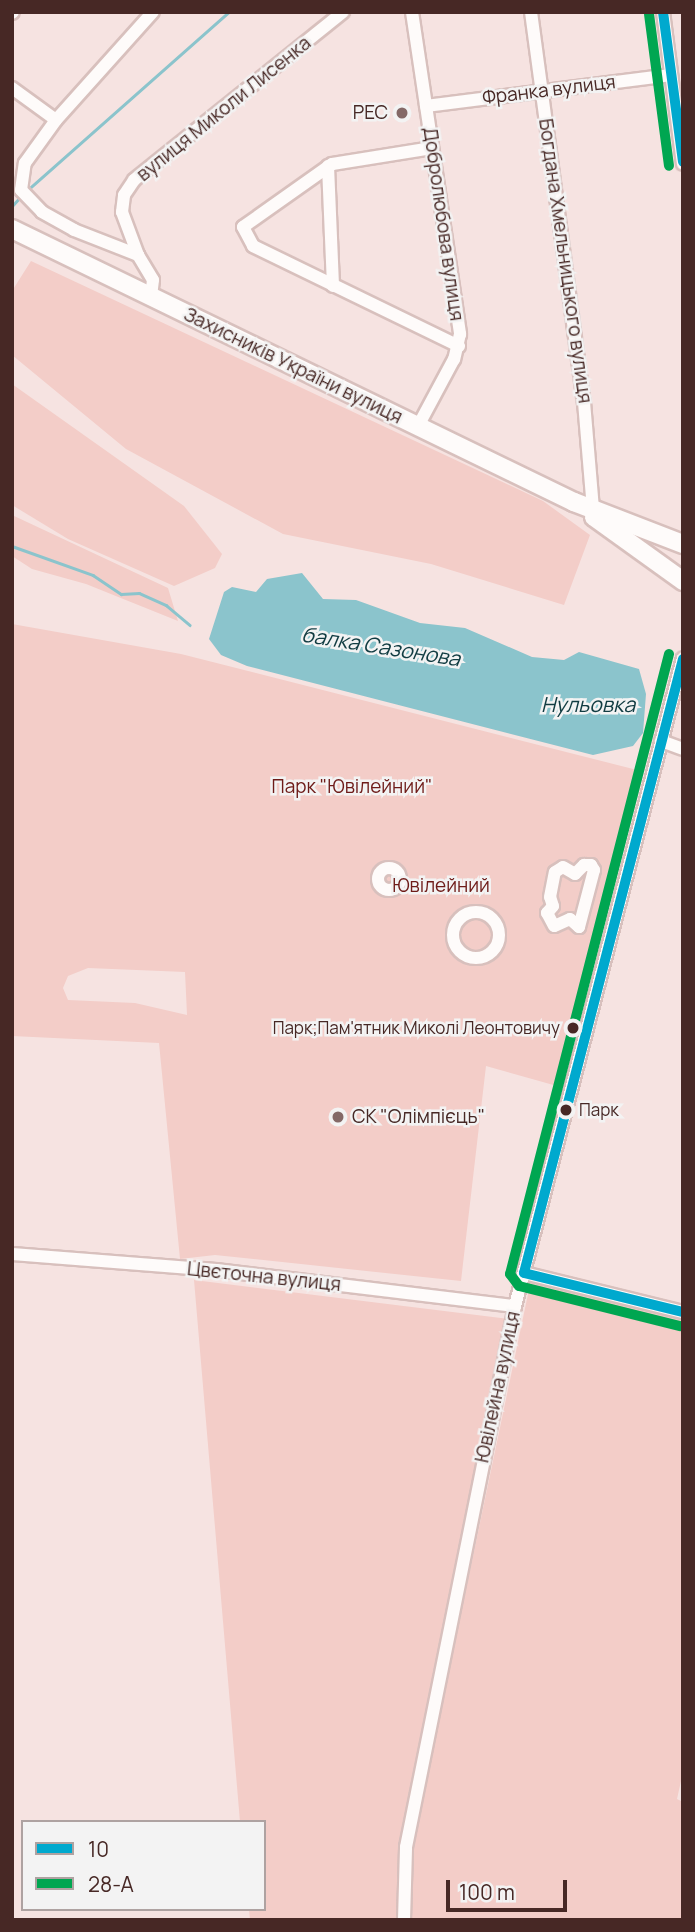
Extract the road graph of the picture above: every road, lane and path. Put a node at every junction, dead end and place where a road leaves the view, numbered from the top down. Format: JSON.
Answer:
{"nodes":[{"id":1,"x":153,"y":12,"type":"edge"},
{"id":2,"x":343,"y":12,"type":"edge"},
{"id":3,"x":412,"y":12,"type":"edge"},
{"id":4,"x":531,"y":12,"type":"edge"},
{"id":5,"x":663,"y":12,"type":"edge"},
{"id":6,"x":671,"y":75,"type":"junction"},
{"id":7,"x":12,"y":88,"type":"edge"},
{"id":8,"x":542,"y":90,"type":"junction"},
{"id":9,"x":426,"y":106,"type":"junction"},
{"id":10,"x":56,"y":120,"type":"junction"},
{"id":11,"x":432,"y":148,"type":"junction"},
{"id":12,"x":682,"y":157,"type":"edge"},
{"id":13,"x":328,"y":166,"type":"junction"},
{"id":14,"x":17,"y":191,"type":"edge"},
{"id":15,"x":12,"y":229,"type":"edge"},
{"id":16,"x":138,"y":255,"type":"junction"},
{"id":17,"x":332,"y":286,"type":"junction"},
{"id":18,"x":151,"y":297,"type":"junction"},
{"id":19,"x":459,"y":346,"type":"junction"},
{"id":20,"x":418,"y":426,"type":"junction"},
{"id":21,"x":574,"y":502,"type":"junction"},
{"id":22,"x":593,"y":510,"type":"junction"},
{"id":23,"x":683,"y":544,"type":"edge"},
{"id":24,"x":683,"y":582,"type":"edge"},
{"id":25,"x":683,"y":657,"type":"edge"},
{"id":26,"x":662,"y":741,"type":"junction"},
{"id":27,"x":683,"y":748,"type":"edge"},
{"id":28,"x":551,"y":923,"type":"joint"},
{"id":29,"x":12,"y":1254,"type":"edge"},
{"id":30,"x":524,"y":1273,"type":"junction"},
{"id":31,"x":515,"y":1306,"type":"junction"},
{"id":32,"x":683,"y":1312,"type":"edge"},
{"id":33,"x":404,"y":1920,"type":"edge"}],
"edges":[{"from":1,"to":10,"type":"street"},
{"from":2,"to":16,"type":"street","name":"вулиця Миколи Лисенка"},
{"from":3,"to":9,"type":"street","name":"Добролюбова вулиця"},
{"from":4,"to":8,"type":"street","name":"Богдана Хмельницького вулиця"},
{"from":5,"to":6,"type":"street"},
{"from":6,"to":8,"type":"street","name":"Франка вулиця"},
{"from":6,"to":12,"type":"street"},
{"from":7,"to":10,"type":"street"},
{"from":8,"to":9,"type":"street","name":"Франка вулиця"},
{"from":8,"to":22,"type":"street","name":"Богдана Хмельницького вулиця"},
{"from":9,"to":11,"type":"street","name":"Добролюбова вулиця"},
{"from":10,"to":14,"type":"street"},
{"from":11,"to":13,"type":"street"},
{"from":11,"to":19,"type":"street","name":"Добролюбова вулиця"},
{"from":13,"to":17,"type":"street"},
{"from":13,"to":17,"type":"street"},
{"from":14,"to":16,"type":"street"},
{"from":15,"to":18,"type":"highway","name":"Захисників України вулиця"},
{"from":16,"to":18,"type":"street","name":"вулиця Миколи Лисенка"},
{"from":17,"to":19,"type":"street"},
{"from":18,"to":20,"type":"highway","name":"Захисників України вулиця"},
{"from":19,"to":20,"type":"street","name":"Добролюбова вулиця"},
{"from":20,"to":21,"type":"highway","name":"Захисників України вулиця"},
{"from":21,"to":22,"type":"highway","name":"Захисників України вулиця"},
{"from":21,"to":24,"type":"highway","name":"Захисників України вулиця"},
{"from":22,"to":23,"type":"highway","name":"Захисників України вулиця"},
{"from":25,"to":26,"type":"street","name":"Ювілейна вулиця"},
{"from":26,"to":27,"type":"street"},
{"from":26,"to":30,"type":"street","name":"Ювілейна вулиця"},
{"from":28,"to":28,"type":"street"},
{"from":29,"to":31,"type":"street","name":"Цвєточна вулиця"},
{"from":30,"to":31,"type":"street","name":"Ювілейна вулиця"},
{"from":30,"to":32,"type":"street"},
{"from":31,"to":33,"type":"street","name":"Ювілейна вулиця"}]}
